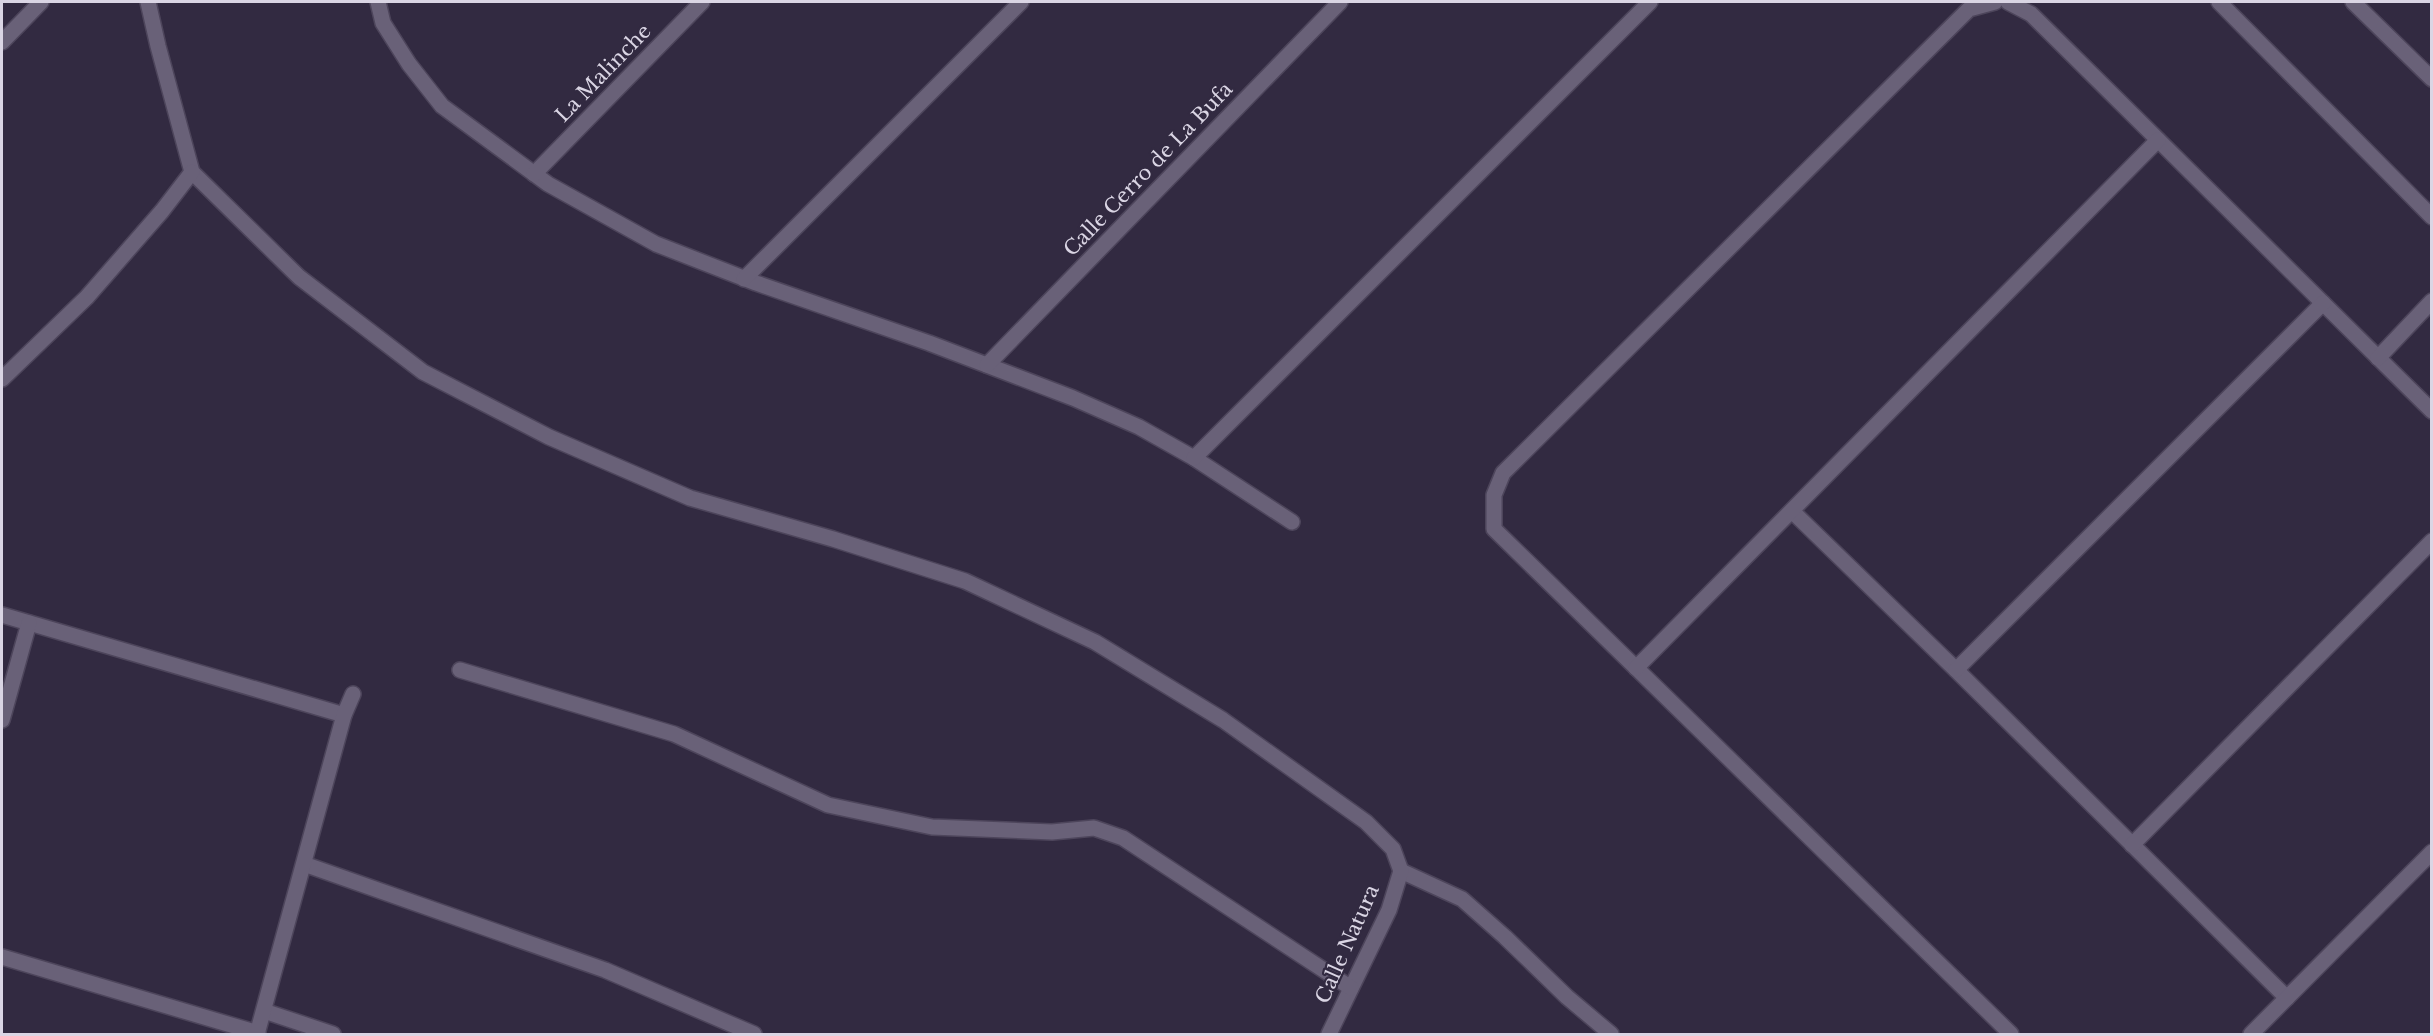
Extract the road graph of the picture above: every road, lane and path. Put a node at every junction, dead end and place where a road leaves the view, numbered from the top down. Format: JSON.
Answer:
{"nodes":[{"id":1,"x":41,"y":2,"type":"edge"},
{"id":2,"x":148,"y":2,"type":"edge"},
{"id":3,"x":378,"y":2,"type":"edge"},
{"id":4,"x":702,"y":2,"type":"edge"},
{"id":5,"x":1021,"y":2,"type":"edge"},
{"id":6,"x":1340,"y":2,"type":"edge"},
{"id":7,"x":1650,"y":2,"type":"edge"},
{"id":8,"x":1995,"y":2,"type":"edge"},
{"id":9,"x":2008,"y":2,"type":"edge"},
{"id":10,"x":2219,"y":2,"type":"edge"},
{"id":11,"x":2353,"y":2,"type":"edge"},
{"id":12,"x":2,"y":42,"type":"edge"},
{"id":13,"x":2432,"y":79,"type":"edge"},
{"id":14,"x":2158,"y":140,"type":"junction"},
{"id":15,"x":192,"y":172,"type":"junction"},
{"id":16,"x":534,"y":174,"type":"junction"},
{"id":17,"x":2432,"y":217,"type":"edge"},
{"id":18,"x":744,"y":279,"type":"junction"},
{"id":19,"x":2432,"y":302,"type":"edge"},
{"id":20,"x":2323,"y":303,"type":"junction"},
{"id":21,"x":2378,"y":358,"type":"junction"},
{"id":22,"x":987,"y":365,"type":"junction"},
{"id":23,"x":2,"y":379,"type":"edge"},
{"id":24,"x":2429,"y":403,"type":"edge"},
{"id":25,"x":1194,"y":458,"type":"junction"},
{"id":26,"x":1792,"y":511,"type":"junction"},
{"id":27,"x":1292,"y":522,"type":"dead end"},
{"id":28,"x":2432,"y":541,"type":"edge"},
{"id":29,"x":2,"y":615,"type":"edge"},
{"id":30,"x":29,"y":623,"type":"junction"},
{"id":31,"x":1636,"y":668,"type":"junction"},
{"id":32,"x":460,"y":670,"type":"dead end"},
{"id":33,"x":1956,"y":670,"type":"junction"},
{"id":34,"x":352,"y":694,"type":"dead end"},
{"id":35,"x":344,"y":715,"type":"junction"},
{"id":36,"x":2,"y":720,"type":"edge"},
{"id":37,"x":2132,"y":845,"type":"junction"},
{"id":38,"x":2432,"y":852,"type":"edge"},
{"id":39,"x":304,"y":864,"type":"junction"},
{"id":40,"x":1401,"y":871,"type":"junction"},
{"id":41,"x":2,"y":957,"type":"edge"},
{"id":42,"x":1351,"y":988,"type":"junction"},
{"id":43,"x":2287,"y":998,"type":"junction"},
{"id":44,"x":264,"y":1011,"type":"junction"},
{"id":45,"x":258,"y":1034,"type":"edge"},
{"id":46,"x":333,"y":1035,"type":"edge"},
{"id":47,"x":754,"y":1035,"type":"edge"},
{"id":48,"x":1329,"y":1035,"type":"edge"},
{"id":49,"x":1611,"y":1035,"type":"edge"},
{"id":50,"x":2011,"y":1035,"type":"edge"},
{"id":51,"x":2251,"y":1035,"type":"edge"}],
"edges":[{"from":1,"to":12,"type":"street"},
{"from":2,"to":15,"type":"street"},
{"from":3,"to":16,"type":"street"},
{"from":4,"to":16,"type":"street","name":"La Malinche"},
{"from":5,"to":18,"type":"street"},
{"from":6,"to":22,"type":"street","name":"Calle Cerro de La Bufa"},
{"from":7,"to":25,"type":"street"},
{"from":8,"to":31,"type":"street"},
{"from":9,"to":14,"type":"street"},
{"from":10,"to":17,"type":"street"},
{"from":11,"to":13,"type":"street"},
{"from":14,"to":20,"type":"street"},
{"from":14,"to":26,"type":"street"},
{"from":15,"to":23,"type":"street"},
{"from":15,"to":40,"type":"street"},
{"from":16,"to":18,"type":"street"},
{"from":18,"to":22,"type":"street"},
{"from":19,"to":21,"type":"street"},
{"from":20,"to":21,"type":"street"},
{"from":20,"to":33,"type":"street"},
{"from":21,"to":24,"type":"street"},
{"from":22,"to":25,"type":"street"},
{"from":25,"to":27,"type":"street"},
{"from":26,"to":31,"type":"street"},
{"from":26,"to":33,"type":"street"},
{"from":28,"to":37,"type":"street"},
{"from":29,"to":30,"type":"street"},
{"from":30,"to":35,"type":"street"},
{"from":30,"to":36,"type":"street"},
{"from":31,"to":50,"type":"street"},
{"from":32,"to":42,"type":"street"},
{"from":33,"to":37,"type":"street"},
{"from":34,"to":35,"type":"street"},
{"from":35,"to":39,"type":"street"},
{"from":37,"to":43,"type":"street"},
{"from":38,"to":43,"type":"street"},
{"from":39,"to":44,"type":"street"},
{"from":39,"to":47,"type":"street"},
{"from":40,"to":42,"type":"street","name":"Calle Natura"},
{"from":40,"to":49,"type":"street"},
{"from":41,"to":45,"type":"street"},
{"from":42,"to":48,"type":"street","name":"Calle Natura"},
{"from":43,"to":51,"type":"street"},
{"from":44,"to":45,"type":"street"},
{"from":44,"to":46,"type":"street"}]}
